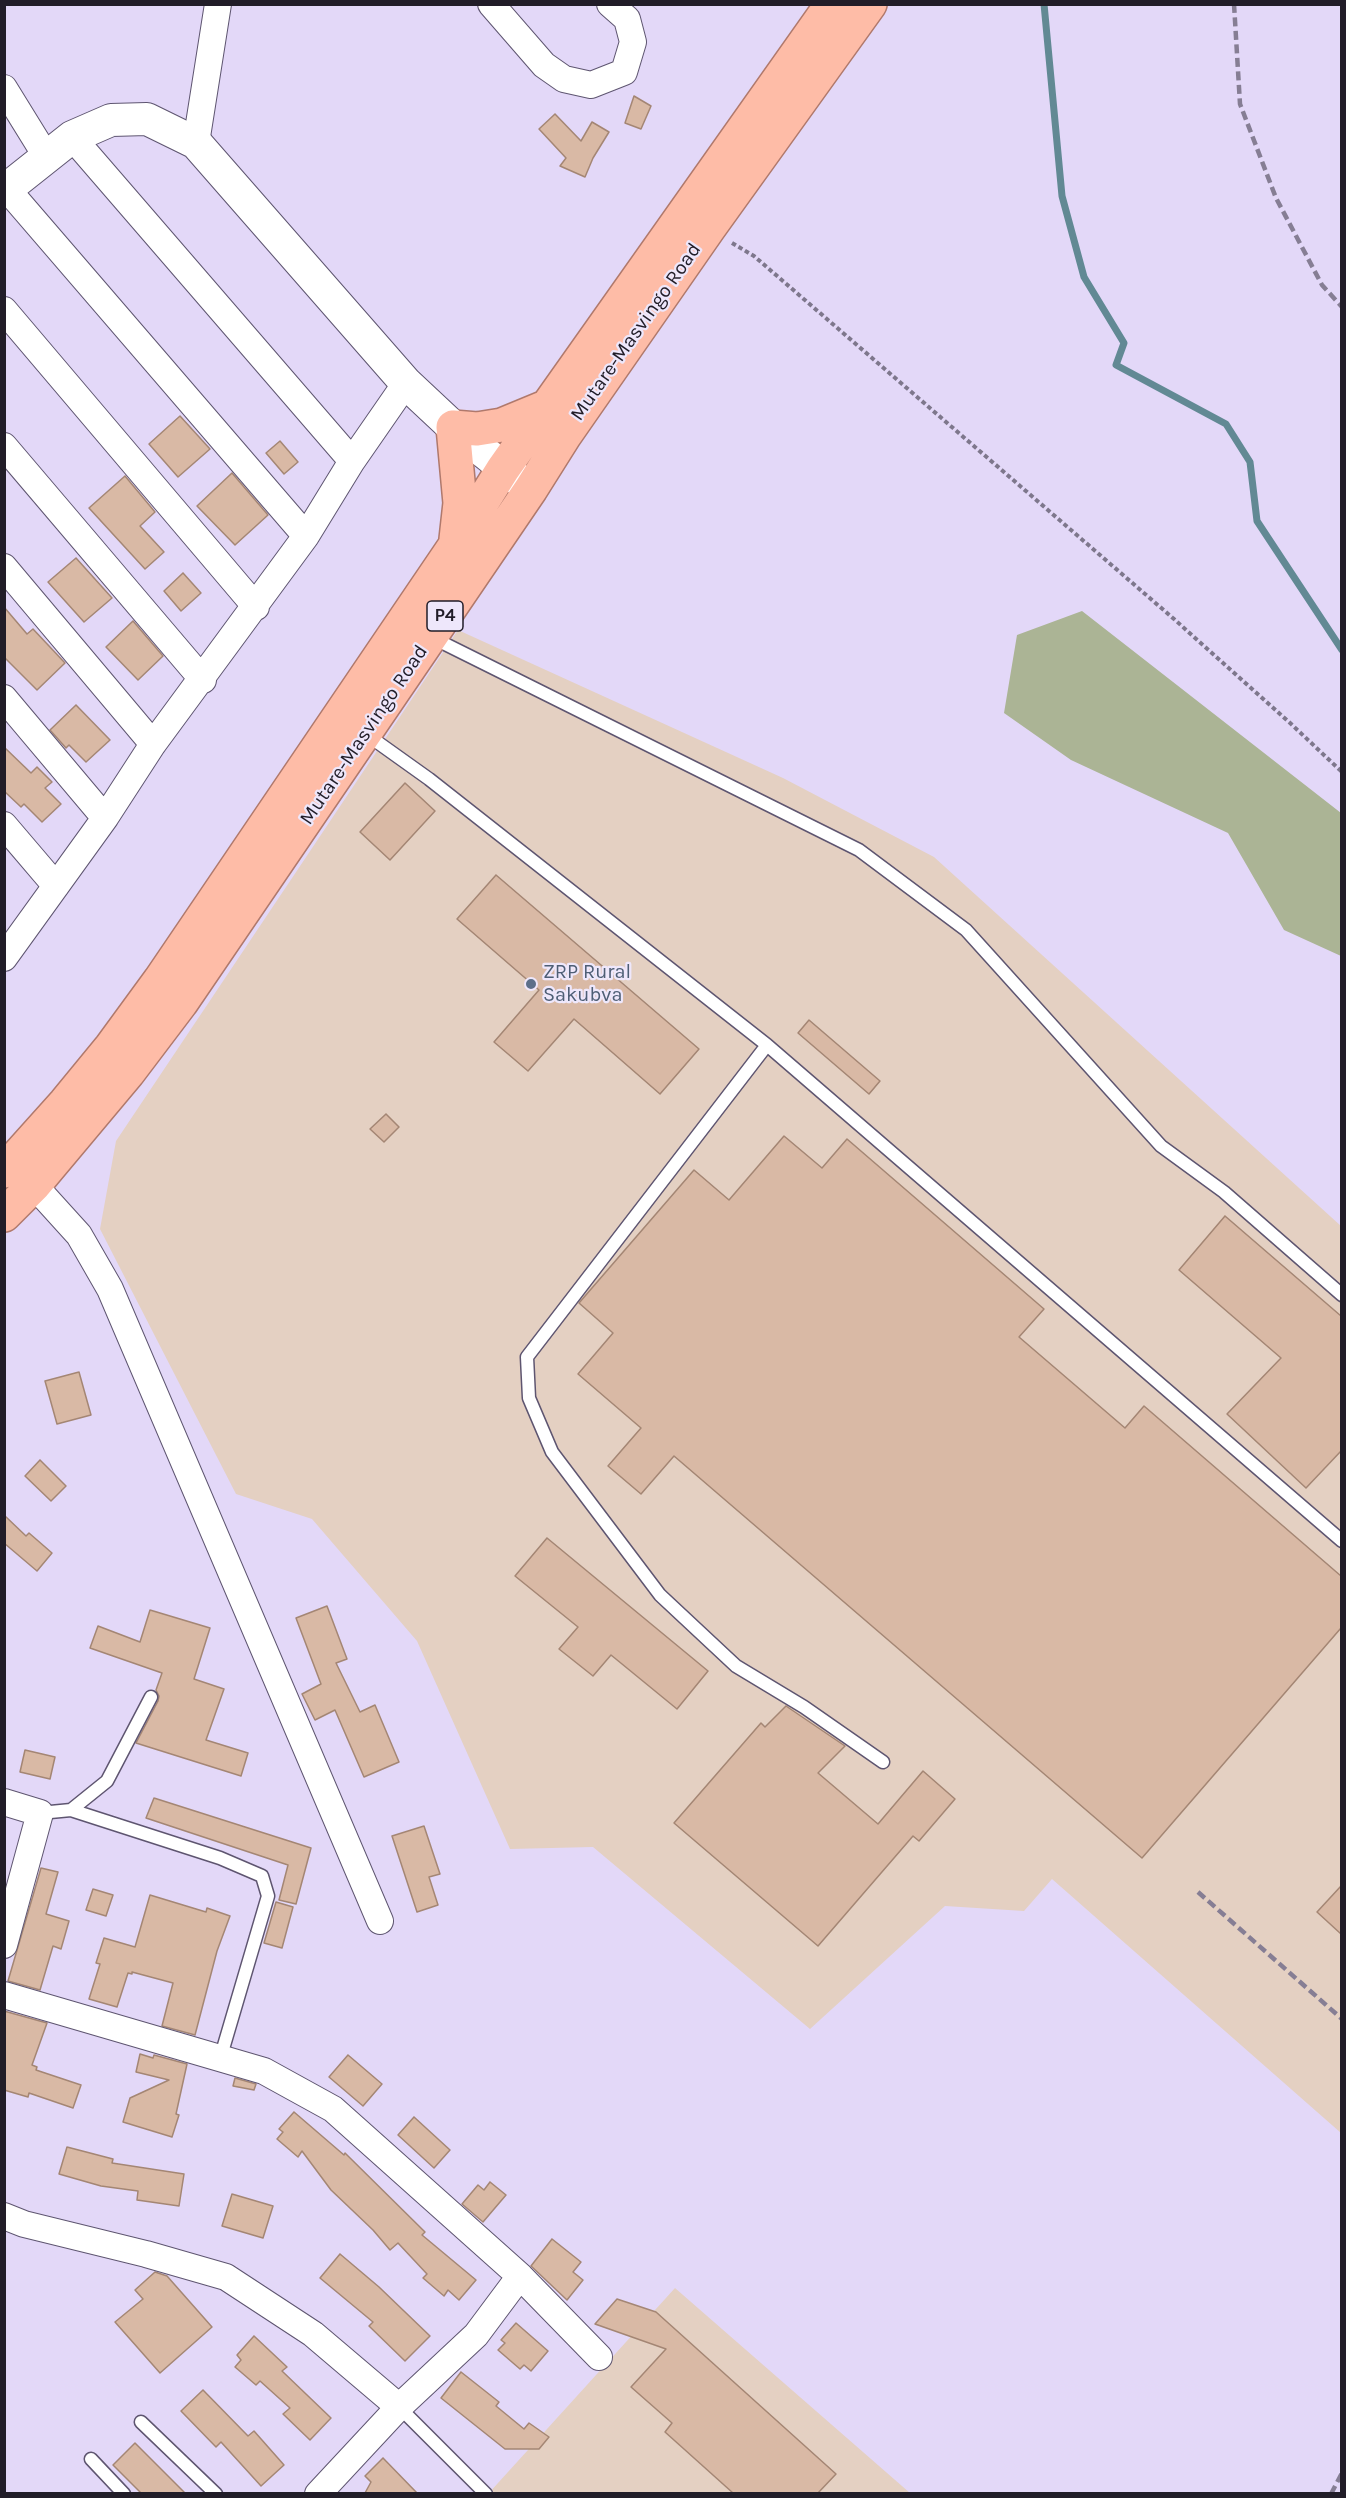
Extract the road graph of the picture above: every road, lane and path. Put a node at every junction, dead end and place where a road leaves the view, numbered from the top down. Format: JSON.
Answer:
{"nodes":[{"id":1,"x":218,"y":4,"type":"edge"},
{"id":2,"x":492,"y":4,"type":"edge"},
{"id":3,"x":610,"y":4,"type":"edge"},
{"id":4,"x":832,"y":4,"type":"edge"},
{"id":5,"x":870,"y":4,"type":"edge"},
{"id":6,"x":4,"y":88,"type":"edge"},
{"id":7,"x":15,"y":126,"type":"edge"},
{"id":8,"x":72,"y":137,"type":"junction"},
{"id":9,"x":196,"y":143,"type":"junction"},
{"id":10,"x":46,"y":156,"type":"junction"},
{"id":11,"x":6,"y":190,"type":"edge"},
{"id":12,"x":709,"y":228,"type":"junction"},
{"id":13,"x":4,"y":310,"type":"edge"},
{"id":14,"x":406,"y":382,"type":"junction"},
{"id":15,"x":548,"y":406,"type":"junction"},
{"id":16,"x":453,"y":427,"type":"junction"},
{"id":17,"x":4,"y":446,"type":"edge"},
{"id":18,"x":352,"y":461,"type":"junction"},
{"id":19,"x":503,"y":470,"type":"junction"},
{"id":20,"x":531,"y":489,"type":"junction"},
{"id":21,"x":306,"y":536,"type":"junction"},
{"id":22,"x":456,"y":544,"type":"junction"},
{"id":23,"x":4,"y":567,"type":"edge"},
{"id":24,"x":256,"y":607,"type":"junction"},
{"id":25,"x":430,"y":637,"type":"junction"},
{"id":26,"x":203,"y":680,"type":"junction"},
{"id":27,"x":4,"y":698,"type":"edge"},
{"id":28,"x":365,"y":734,"type":"junction"},
{"id":29,"x":153,"y":744,"type":"junction"},
{"id":30,"x":1341,"y":772,"type":"edge"},
{"id":31,"x":105,"y":818,"type":"junction"},
{"id":32,"x":4,"y":825,"type":"edge"},
{"id":33,"x":56,"y":886,"type":"junction"},
{"id":34,"x":6,"y":953,"type":"edge"},
{"id":35,"x":767,"y":1045,"type":"junction"},
{"id":36,"x":17,"y":1172,"type":"edge"},
{"id":37,"x":4,"y":1215,"type":"edge"},
{"id":38,"x":1341,"y":1295,"type":"edge"},
{"id":39,"x":1341,"y":1541,"type":"edge"},
{"id":40,"x":151,"y":1697,"type":"dead end"},
{"id":41,"x":883,"y":1762,"type":"dead end"},
{"id":42,"x":4,"y":1802,"type":"edge"},
{"id":43,"x":71,"y":1810,"type":"junction"},
{"id":44,"x":40,"y":1813,"type":"junction"},
{"id":45,"x":13,"y":1888,"type":"edge"},
{"id":46,"x":380,"y":1921,"type":"dead end"},
{"id":47,"x":5,"y":1943,"type":"edge"},
{"id":48,"x":4,"y":1995,"type":"edge"},
{"id":49,"x":220,"y":2059,"type":"junction"},
{"id":50,"x":4,"y":2216,"type":"edge"},
{"id":51,"x":520,"y":2276,"type":"junction"},
{"id":52,"x":599,"y":2357,"type":"dead end"},
{"id":53,"x":399,"y":2407,"type":"junction"},
{"id":54,"x":141,"y":2422,"type":"dead end"},
{"id":55,"x":91,"y":2459,"type":"dead end"},
{"id":56,"x":124,"y":2493,"type":"edge"},
{"id":57,"x":216,"y":2493,"type":"edge"},
{"id":58,"x":318,"y":2493,"type":"edge"},
{"id":59,"x":486,"y":2493,"type":"edge"}],
"edges":[{"from":1,"to":9,"type":"street"},
{"from":2,"to":3,"type":"street"},
{"from":4,"to":15,"type":"highway","name":"Mutare-Masvingo Road","number":"P4"},
{"from":5,"to":12,"type":"highway","name":"Mutare-Masvingo Road","number":"P4"},
{"from":6,"to":7,"type":"street"},
{"from":7,"to":10,"type":"street"},
{"from":8,"to":9,"type":"street"},
{"from":8,"to":10,"type":"street"},
{"from":8,"to":18,"type":"street"},
{"from":9,"to":14,"type":"street"},
{"from":10,"to":11,"type":"street"},
{"from":11,"to":21,"type":"street"},
{"from":12,"to":20,"type":"highway","name":"Mutare-Masvingo Road","number":"P4"},
{"from":12,"to":30,"type":"path"},
{"from":13,"to":24,"type":"street"},
{"from":14,"to":16,"type":"street"},
{"from":14,"to":18,"type":"street"},
{"from":15,"to":16,"type":"highway"},
{"from":15,"to":19,"type":"highway","name":"Mutare-Masvingo Road","number":"P4"},
{"from":16,"to":19,"type":"street"},
{"from":16,"to":22,"type":"highway"},
{"from":17,"to":26,"type":"street"},
{"from":18,"to":21,"type":"street"},
{"from":19,"to":20,"type":"street"},
{"from":19,"to":22,"type":"highway","name":"Mutare-Masvingo Road","number":"P4"},
{"from":20,"to":25,"type":"highway","name":"Mutare-Masvingo Road","number":"P4"},
{"from":21,"to":24,"type":"street"},
{"from":22,"to":36,"type":"highway","name":"Mutare-Masvingo Road","number":"P4"},
{"from":23,"to":29,"type":"street"},
{"from":24,"to":26,"type":"street"},
{"from":25,"to":28,"type":"highway","name":"Mutare-Masvingo Road","number":"P4"},
{"from":25,"to":38,"type":"lane"},
{"from":26,"to":29,"type":"street"},
{"from":27,"to":31,"type":"street"},
{"from":28,"to":35,"type":"lane"},
{"from":28,"to":36,"type":"highway","name":"Mutare-Masvingo Road","number":"P4"},
{"from":29,"to":31,"type":"street"},
{"from":31,"to":33,"type":"street"},
{"from":32,"to":33,"type":"street"},
{"from":33,"to":34,"type":"street"},
{"from":35,"to":39,"type":"lane"},
{"from":35,"to":41,"type":"lane"},
{"from":36,"to":37,"type":"highway","name":"Mutare-Masvingo Road","number":"P4"},
{"from":36,"to":46,"type":"street"},
{"from":40,"to":43,"type":"lane"},
{"from":42,"to":44,"type":"street"},
{"from":43,"to":44,"type":"lane"},
{"from":43,"to":49,"type":"lane"},
{"from":44,"to":45,"type":"street"},
{"from":45,"to":47,"type":"street"},
{"from":48,"to":49,"type":"street"},
{"from":49,"to":51,"type":"street"},
{"from":50,"to":53,"type":"street"},
{"from":51,"to":52,"type":"street"},
{"from":51,"to":53,"type":"street"},
{"from":53,"to":58,"type":"street"},
{"from":53,"to":59,"type":"lane"},
{"from":54,"to":57,"type":"lane"},
{"from":55,"to":56,"type":"lane"}]}
